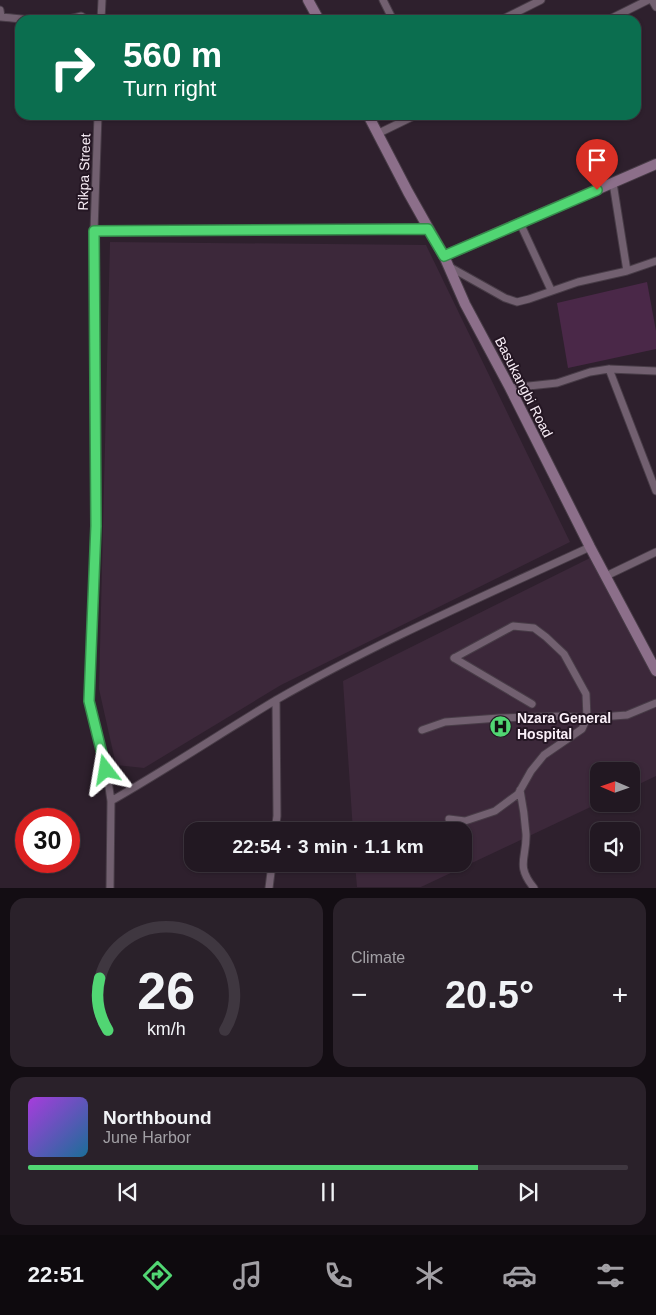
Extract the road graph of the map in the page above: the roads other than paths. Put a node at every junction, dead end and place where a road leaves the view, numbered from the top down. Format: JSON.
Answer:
{"nodes":[{"id":1,"x":102,"y":0,"type":"edge"},
{"id":2,"x":308,"y":0,"type":"edge"},
{"id":3,"x":383,"y":0,"type":"edge"},
{"id":4,"x":541,"y":0,"type":"edge"},
{"id":5,"x":648,"y":0,"type":"edge"},
{"id":6,"x":652,"y":0,"type":"edge"},
{"id":7,"x":656,"y":7,"type":"edge"},
{"id":8,"x":102,"y":15,"type":"edge"},
{"id":9,"x":316,"y":15,"type":"edge"},
{"id":10,"x":390,"y":15,"type":"edge"},
{"id":11,"x":511,"y":15,"type":"edge"},
{"id":12,"x":618,"y":15,"type":"edge"},
{"id":13,"x":0,"y":17,"type":"edge"},
{"id":14,"x":15,"y":19,"type":"edge"},
{"id":15,"x":98,"y":120,"type":"edge"},
{"id":16,"x":371,"y":120,"type":"edge"},
{"id":17,"x":406,"y":120,"type":"edge"},
{"id":18,"x":378,"y":134,"type":"junction"},
{"id":19,"x":656,"y":164,"type":"edge"},
{"id":20,"x":613,"y":183,"type":"junction"},
{"id":21,"x":520,"y":223,"type":"junction"},
{"id":22,"x":428,"y":229,"type":"junction"},
{"id":23,"x":94,"y":231,"type":"junction"},
{"id":24,"x":446,"y":261,"type":"junction"},
{"id":25,"x":656,"y":261,"type":"edge"},
{"id":26,"x":627,"y":271,"type":"junction"},
{"id":27,"x":551,"y":290,"type":"junction"},
{"id":28,"x":610,"y":368,"type":"junction"},
{"id":29,"x":656,"y":371,"type":"edge"},
{"id":30,"x":510,"y":388,"type":"junction"},
{"id":31,"x":656,"y":491,"type":"edge"},
{"id":32,"x":590,"y":547,"type":"junction"},
{"id":33,"x":656,"y":552,"type":"edge"},
{"id":34,"x":606,"y":576,"type":"junction"},
{"id":35,"x":651,"y":652,"type":"edge"},
{"id":36,"x":656,"y":671,"type":"edge"},
{"id":37,"x":276,"y":700,"type":"junction"},
{"id":38,"x":656,"y":703,"type":"edge"},
{"id":39,"x":532,"y":704,"type":"dead end"},
{"id":40,"x":587,"y":718,"type":"junction"},
{"id":41,"x":422,"y":730,"type":"dead end"},
{"id":42,"x":520,"y":790,"type":"junction"},
{"id":43,"x":111,"y":801,"type":"junction"},
{"id":44,"x":449,"y":819,"type":"dead end"},
{"id":45,"x":276,"y":822,"type":"edge"},
{"id":46,"x":271,"y":872,"type":"edge"},
{"id":47,"x":110,"y":888,"type":"edge"},
{"id":48,"x":269,"y":888,"type":"edge"},
{"id":49,"x":534,"y":888,"type":"edge"}],
"edges":[{"from":1,"to":8,"type":"street"},
{"from":2,"to":9,"type":"street"},
{"from":3,"to":10,"type":"street"},
{"from":4,"to":11,"type":"street"},
{"from":5,"to":12,"type":"street"},
{"from":6,"to":7,"type":"street"},
{"from":13,"to":14,"type":"street"},
{"from":15,"to":23,"type":"street","name":"Rikpa Street"},
{"from":16,"to":18,"type":"street","name":"Basukangbi Road"},
{"from":17,"to":18,"type":"street"},
{"from":18,"to":22,"type":"street","name":"Basukangbi Road"},
{"from":19,"to":20,"type":"street"},
{"from":20,"to":21,"type":"street"},
{"from":20,"to":26,"type":"street"},
{"from":21,"to":24,"type":"street"},
{"from":21,"to":27,"type":"street"},
{"from":22,"to":23,"type":"street"},
{"from":22,"to":24,"type":"street","name":"Basukangbi Road"},
{"from":23,"to":43,"type":"street","name":"Rikpa Street"},
{"from":24,"to":27,"type":"street"},
{"from":24,"to":30,"type":"street","name":"Basukangbi Road"},
{"from":25,"to":26,"type":"street"},
{"from":26,"to":27,"type":"street"},
{"from":28,"to":29,"type":"street"},
{"from":28,"to":30,"type":"street"},
{"from":28,"to":31,"type":"street"},
{"from":30,"to":32,"type":"street","name":"Basukangbi Road"},
{"from":32,"to":34,"type":"street","name":"Basukangbi Road"},
{"from":32,"to":37,"type":"street"},
{"from":33,"to":34,"type":"street"},
{"from":34,"to":35,"type":"street","name":"Basukangbi Road"},
{"from":35,"to":36,"type":"street","name":"Basukangbi Road"},
{"from":37,"to":43,"type":"street"},
{"from":37,"to":45,"type":"street"},
{"from":38,"to":40,"type":"street"},
{"from":39,"to":40,"type":"street"},
{"from":40,"to":41,"type":"street"},
{"from":40,"to":42,"type":"street"},
{"from":42,"to":44,"type":"street"},
{"from":42,"to":49,"type":"street"},
{"from":43,"to":47,"type":"street","name":"Rikpa Street"},
{"from":46,"to":48,"type":"street"}]}
